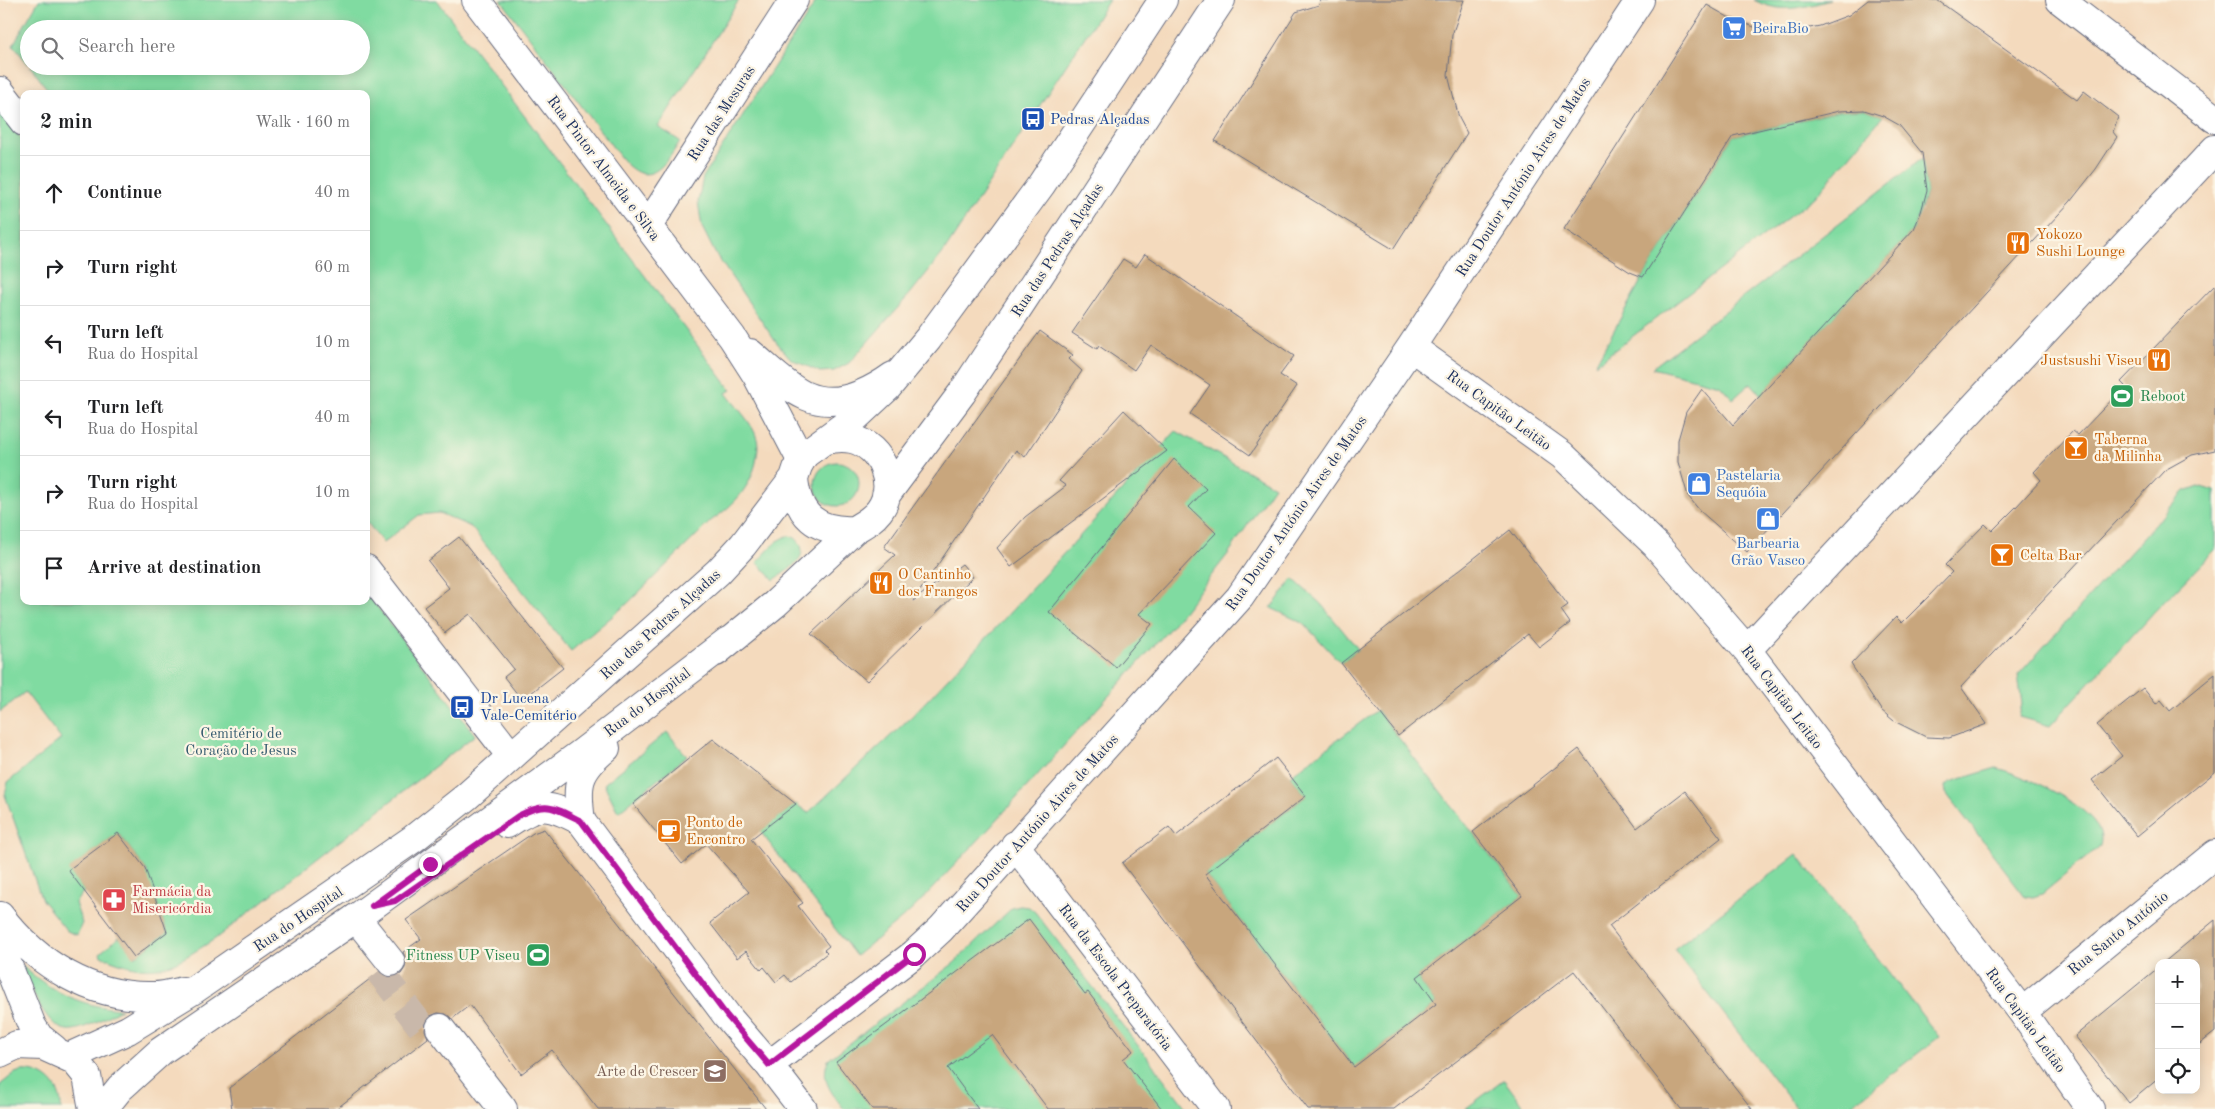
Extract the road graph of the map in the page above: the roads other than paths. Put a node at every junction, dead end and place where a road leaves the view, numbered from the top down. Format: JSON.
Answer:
{"nodes":[{"id":1,"x":476,"y":0,"type":"edge"},
{"id":2,"x":794,"y":0,"type":"edge"},
{"id":3,"x":1163,"y":0,"type":"edge"},
{"id":4,"x":1221,"y":0,"type":"edge"},
{"id":5,"x":1640,"y":0,"type":"edge"},
{"id":6,"x":2060,"y":0,"type":"edge"},
{"id":7,"x":0,"y":91,"type":"edge"},
{"id":8,"x":20,"y":117,"type":"edge"},
{"id":9,"x":2215,"y":119,"type":"edge"},
{"id":10,"x":2215,"y":149,"type":"edge"},
{"id":11,"x":648,"y":226,"type":"junction"},
{"id":12,"x":732,"y":337,"type":"junction"},
{"id":13,"x":1411,"y":346,"type":"junction"},
{"id":14,"x":908,"y":365,"type":"junction"},
{"id":15,"x":778,"y":376,"type":"junction"},
{"id":16,"x":833,"y":434,"type":"junction"},
{"id":17,"x":797,"y":469,"type":"junction"},
{"id":18,"x":886,"y":495,"type":"junction"},
{"id":19,"x":854,"y":530,"type":"junction"},
{"id":20,"x":370,"y":574,"type":"edge"},
{"id":21,"x":728,"y":641,"type":"junction"},
{"id":22,"x":1747,"y":650,"type":"junction"},
{"id":23,"x":511,"y":756,"type":"junction"},
{"id":24,"x":581,"y":821,"type":"junction"},
{"id":25,"x":1015,"y":845,"type":"junction"},
{"id":26,"x":2215,"y":854,"type":"edge"},
{"id":27,"x":364,"y":912,"type":"junction"},
{"id":28,"x":0,"y":916,"type":"edge"},
{"id":29,"x":0,"y":945,"type":"edge"},
{"id":30,"x":391,"y":962,"type":"tunnel mouth"},
{"id":31,"x":195,"y":989,"type":"junction"},
{"id":32,"x":2022,"y":1012,"type":"junction"},
{"id":33,"x":440,"y":1028,"type":"tunnel mouth"},
{"id":34,"x":0,"y":1053,"type":"edge"},
{"id":35,"x":61,"y":1053,"type":"junction"},
{"id":36,"x":769,"y":1065,"type":"junction"},
{"id":37,"x":93,"y":1109,"type":"edge"},
{"id":38,"x":103,"y":1109,"type":"edge"},
{"id":39,"x":503,"y":1109,"type":"edge"},
{"id":40,"x":803,"y":1109,"type":"edge"},
{"id":41,"x":1216,"y":1109,"type":"edge"},
{"id":42,"x":2090,"y":1109,"type":"edge"}],
"edges":[{"from":1,"to":11,"type":"street","name":"Rua Pintor Almeida e Silva"},
{"from":2,"to":11,"type":"street","name":"Rua das Mesuras"},
{"from":3,"to":14,"type":"street","name":"Rua das Pedras Alçadas"},
{"from":4,"to":18,"type":"street","name":"Rua das Pedras Alçadas"},
{"from":5,"to":13,"type":"street","name":"Rua Doutor António Aires de Matos"},
{"from":6,"to":9,"type":"street"},
{"from":7,"to":8,"type":"street"},
{"from":10,"to":22,"type":"street"},
{"from":11,"to":12,"type":"street","name":"Rua Pintor Almeida e Silva"},
{"from":12,"to":15,"type":"street","name":"Rua Pintor Almeida e Silva"},
{"from":12,"to":17,"type":"street","name":"Rua Pintor Almeida e Silva"},
{"from":13,"to":22,"type":"street","name":"Rua Capitão Leitão"},
{"from":13,"to":25,"type":"street","name":"Rua Doutor António Aires de Matos"},
{"from":14,"to":15,"type":"street","name":"Rua Pintor Almeida e Silva"},
{"from":14,"to":16,"type":"street","name":"Rua das Pedras Alçadas"},
{"from":15,"to":16,"type":"street"},
{"from":16,"to":17,"type":"street","name":"Rua das Pedras Alçadas"},
{"from":16,"to":18,"type":"street"},
{"from":17,"to":19,"type":"street"},
{"from":17,"to":23,"type":"street","name":"Rua das Pedras Alçadas"},
{"from":18,"to":19,"type":"street","name":"Rua das Pedras Alçadas"},
{"from":19,"to":21,"type":"street","name":"Rua das Pedras Alçadas"},
{"from":20,"to":23,"type":"street"},
{"from":21,"to":24,"type":"street","name":"Rua das Pedras Alçadas"},
{"from":21,"to":27,"type":"street","name":"Rua do Hospital"},
{"from":22,"to":32,"type":"street","name":"Rua Capitão Leitão"},
{"from":23,"to":31,"type":"street","name":"Rua do Hospital"},
{"from":24,"to":27,"type":"street","name":"Rua do Hospital"},
{"from":24,"to":36,"type":"street"},
{"from":25,"to":36,"type":"street","name":"Rua Doutor António Aires de Matos"},
{"from":25,"to":41,"type":"street","name":"Rua da Escola Preparatória"},
{"from":26,"to":32,"type":"street","name":"Rua Santo António"},
{"from":27,"to":30,"type":"street"},
{"from":27,"to":38,"type":"street","name":"Rua do Hospital"},
{"from":28,"to":31,"type":"street"},
{"from":29,"to":35,"type":"street"},
{"from":31,"to":35,"type":"street","name":"Rua do Hospital"},
{"from":32,"to":42,"type":"street","name":"Rua Capitão Leitão"},
{"from":33,"to":39,"type":"street"},
{"from":34,"to":35,"type":"street"},
{"from":35,"to":37,"type":"street"},
{"from":36,"to":40,"type":"street"}]}
